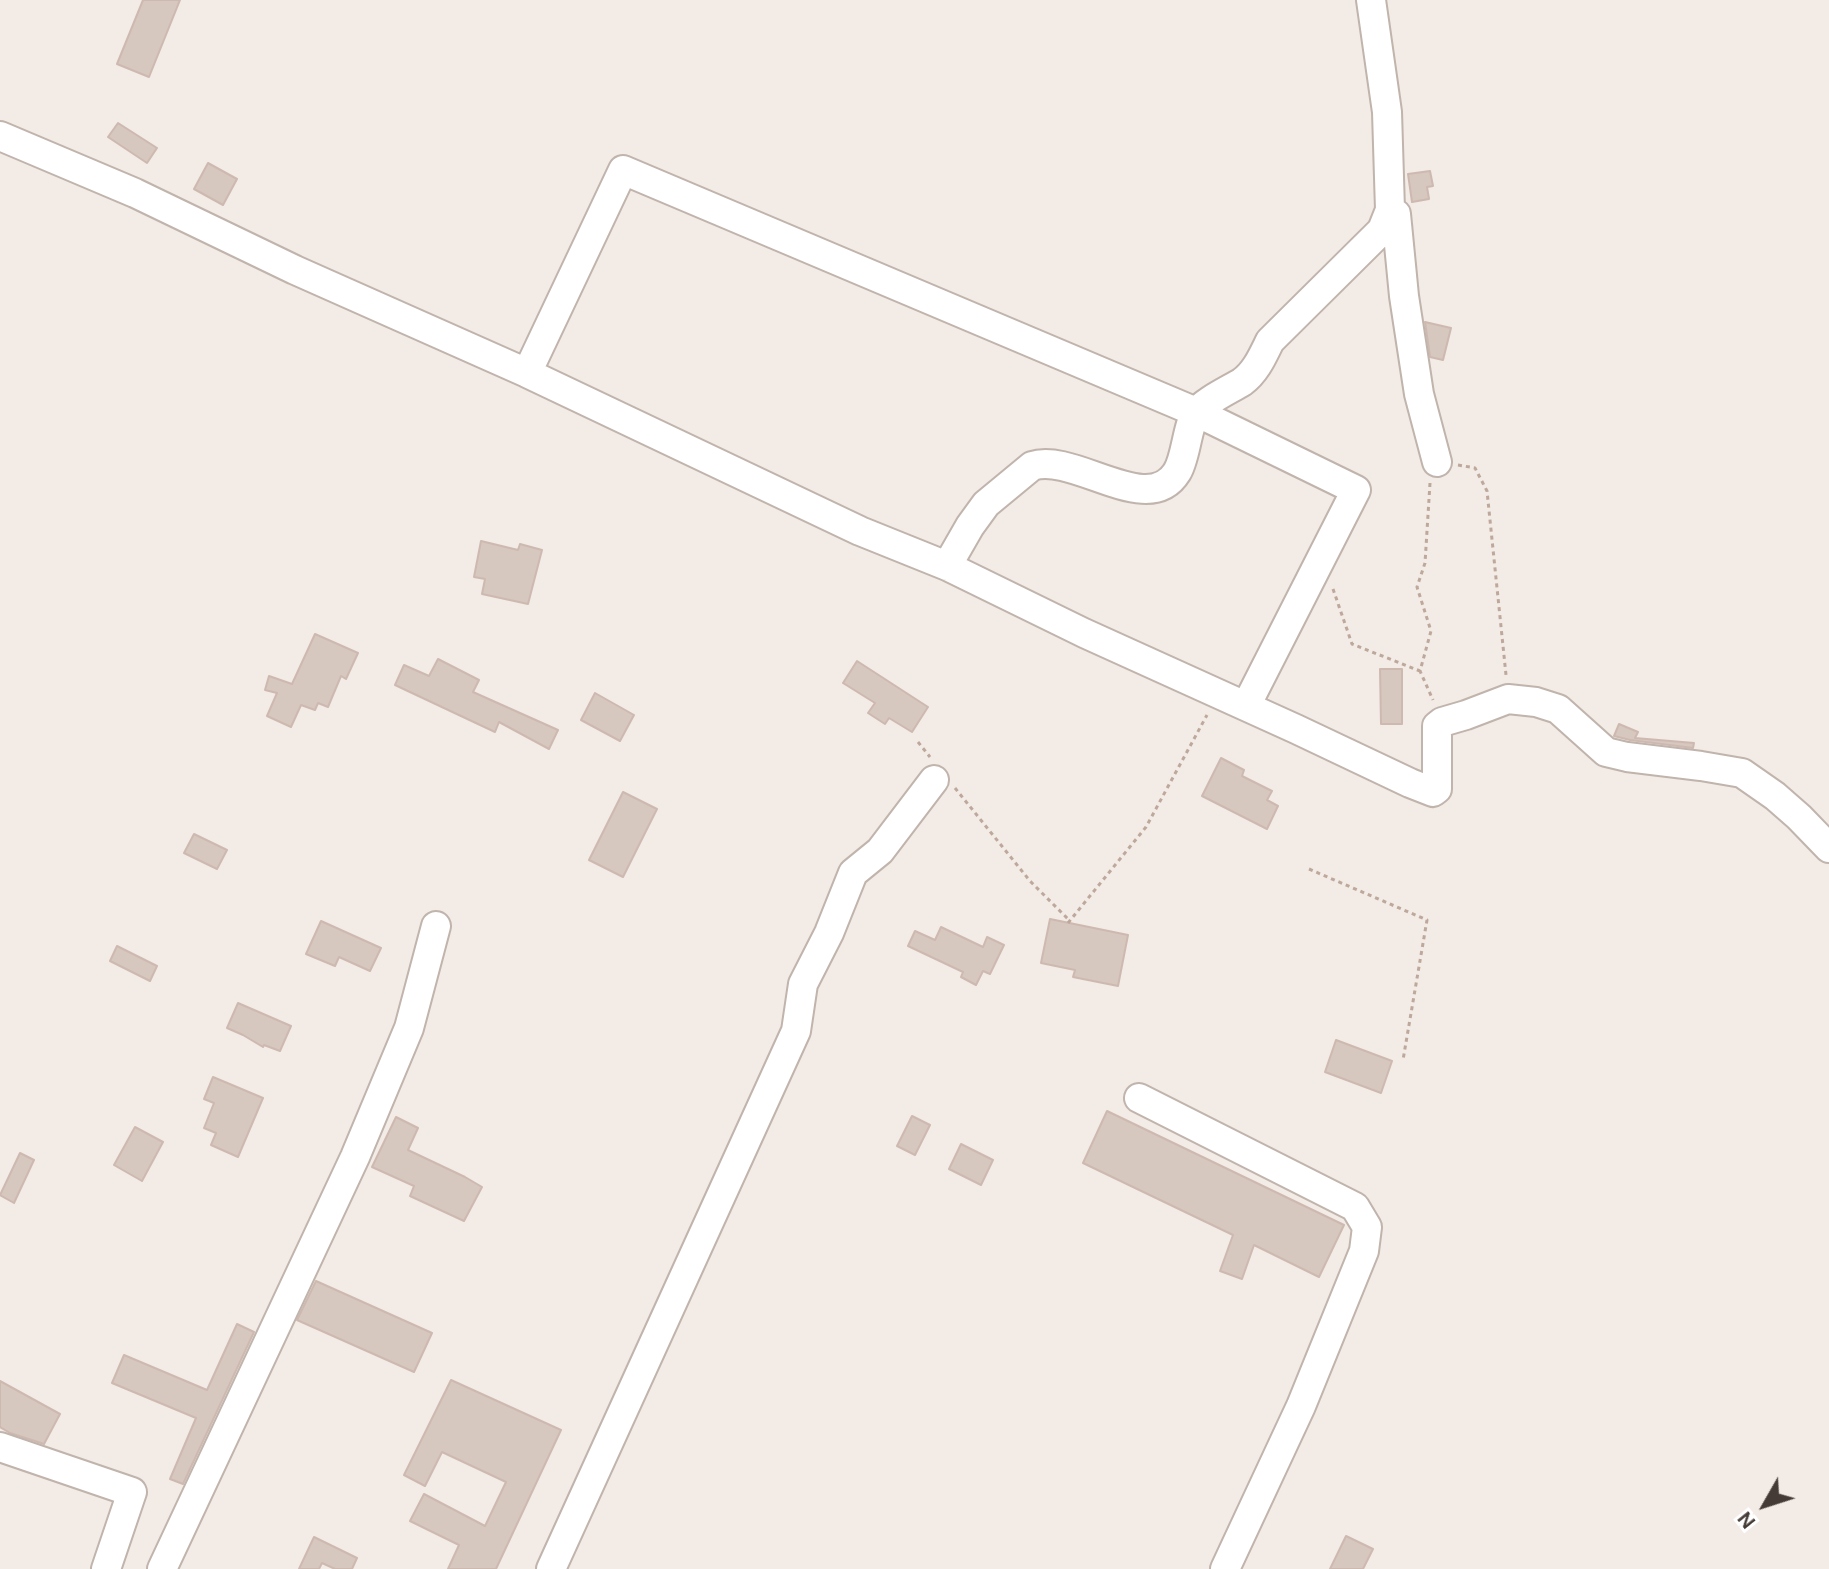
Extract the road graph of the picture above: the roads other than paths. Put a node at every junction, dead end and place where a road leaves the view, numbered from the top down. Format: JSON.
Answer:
{"nodes":[{"id":1,"x":1371,"y":0,"type":"edge"},
{"id":2,"x":0,"y":136,"type":"edge"},
{"id":3,"x":1390,"y":210,"type":"junction"},
{"id":4,"x":527,"y":373,"type":"junction"},
{"id":5,"x":1196,"y":412,"type":"junction"},
{"id":6,"x":1437,"y":462,"type":"road end"},
{"id":7,"x":947,"y":566,"type":"junction"},
{"id":8,"x":1246,"y":706,"type":"junction"},
{"id":9,"x":942,"y":778,"type":"road end"},
{"id":10,"x":1829,"y":848,"type":"edge"},
{"id":11,"x":436,"y":926,"type":"dead end"},
{"id":12,"x":1139,"y":1098,"type":"dead end"},
{"id":13,"x":0,"y":1447,"type":"edge"},
{"id":14,"x":106,"y":1569,"type":"edge"},
{"id":15,"x":162,"y":1569,"type":"edge"},
{"id":16,"x":551,"y":1569,"type":"edge"},
{"id":17,"x":1225,"y":1569,"type":"edge"}],
"edges":[{"from":1,"to":3,"type":"street"},
{"from":2,"to":4,"type":"street"},
{"from":3,"to":5,"type":"street"},
{"from":3,"to":6,"type":"street"},
{"from":4,"to":5,"type":"street"},
{"from":4,"to":7,"type":"street"},
{"from":5,"to":7,"type":"street"},
{"from":5,"to":8,"type":"street"},
{"from":7,"to":8,"type":"street"},
{"from":8,"to":10,"type":"street"},
{"from":9,"to":16,"type":"street"},
{"from":11,"to":15,"type":"street"},
{"from":12,"to":17,"type":"street"},
{"from":13,"to":14,"type":"street"}]}
